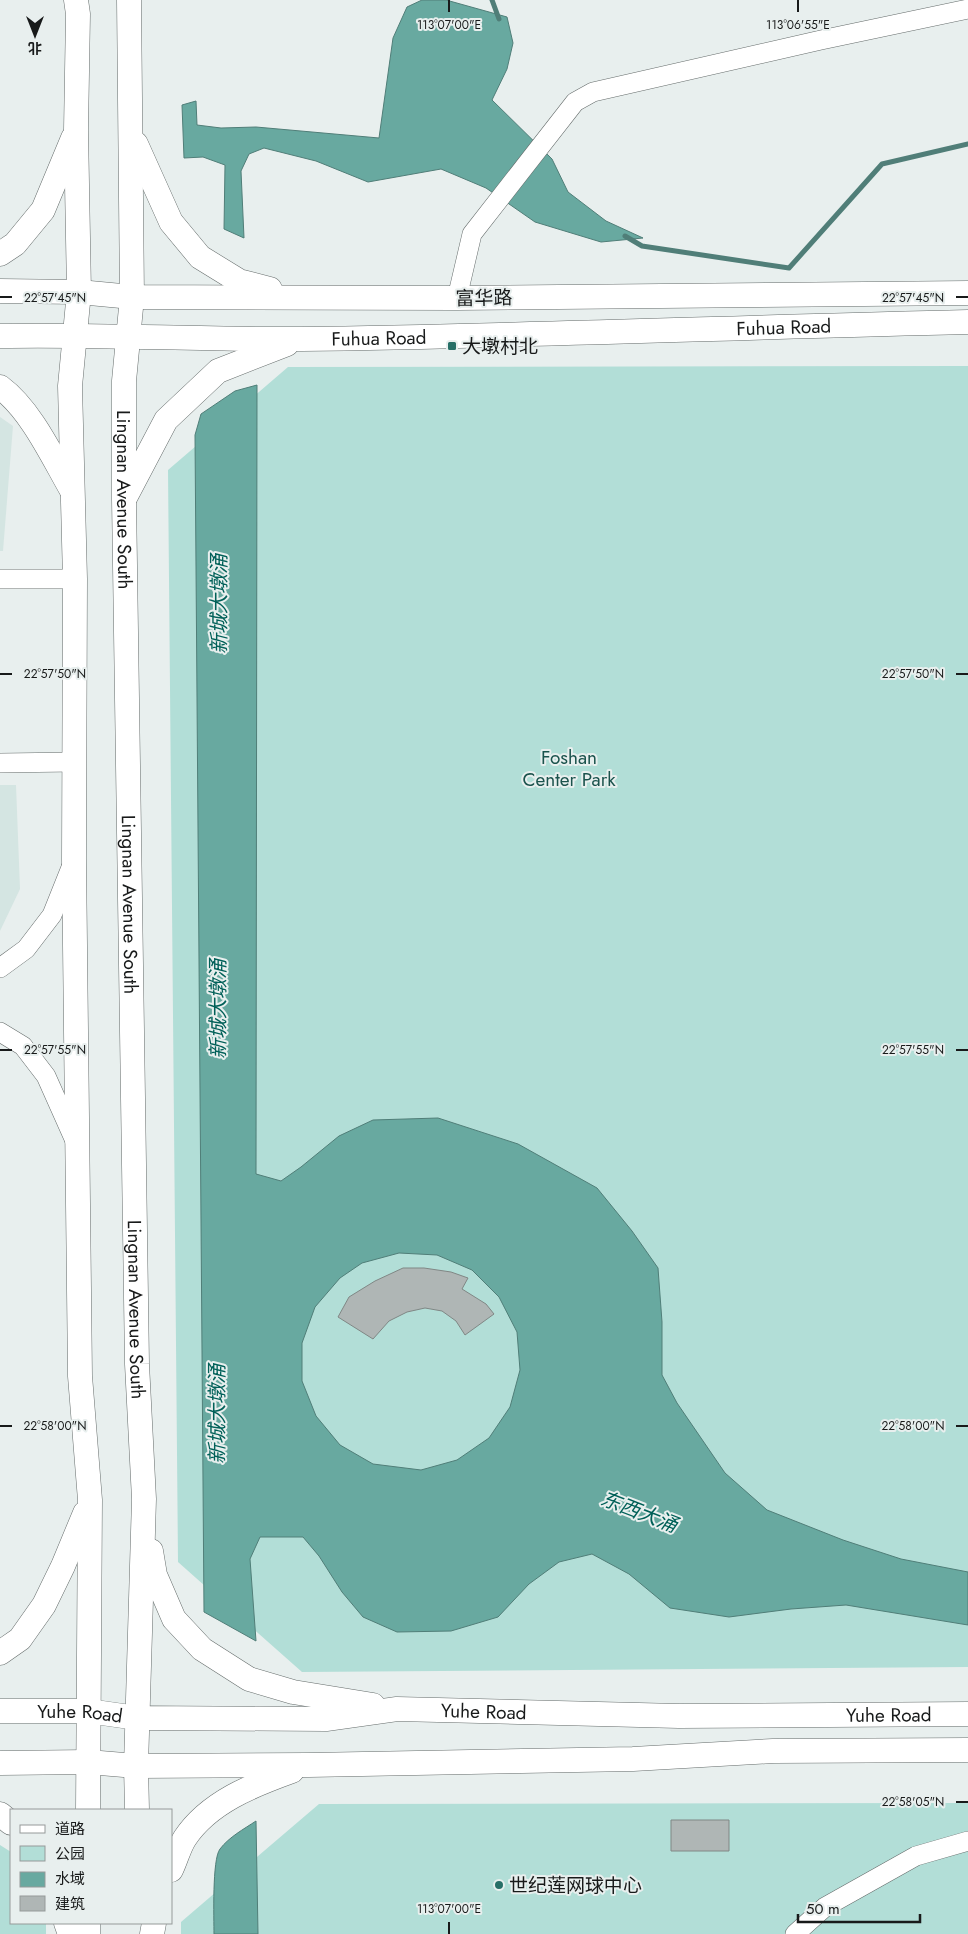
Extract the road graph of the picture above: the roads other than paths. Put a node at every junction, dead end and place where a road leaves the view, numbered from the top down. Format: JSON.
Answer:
{"nodes":[{"id":1,"x":76,"y":0,"type":"edge"},
{"id":2,"x":129,"y":0,"type":"edge"},
{"id":3,"x":968,"y":10,"type":"edge"},
{"id":4,"x":76,"y":130,"type":"junction"},
{"id":5,"x":131,"y":132,"type":"junction"},
{"id":6,"x":0,"y":254,"type":"edge"},
{"id":7,"x":0,"y":291,"type":"edge"},
{"id":8,"x":79,"y":292,"type":"junction"},
{"id":9,"x":968,"y":293,"type":"edge"},
{"id":10,"x":132,"y":297,"type":"junction"},
{"id":11,"x":303,"y":298,"type":"junction"},
{"id":12,"x":458,"y":298,"type":"junction"},
{"id":13,"x":968,"y":322,"type":"edge"},
{"id":14,"x":74,"y":334,"type":"junction"},
{"id":15,"x":0,"y":336,"type":"edge"},
{"id":16,"x":128,"y":338,"type":"junction"},
{"id":17,"x":300,"y":339,"type":"junction"},
{"id":18,"x":0,"y":387,"type":"edge"},
{"id":19,"x":73,"y":493,"type":"junction"},
{"id":20,"x":124,"y":499,"type":"junction"},
{"id":21,"x":0,"y":579,"type":"edge"},
{"id":22,"x":75,"y":579,"type":"junction"},
{"id":23,"x":74,"y":762,"type":"junction"},
{"id":24,"x":0,"y":763,"type":"edge"},
{"id":25,"x":74,"y":859,"type":"junction"},
{"id":26,"x":0,"y":968,"type":"edge"},
{"id":27,"x":0,"y":1032,"type":"edge"},
{"id":28,"x":78,"y":1148,"type":"junction"},
{"id":29,"x":144,"y":1499,"type":"junction"},
{"id":30,"x":90,"y":1500,"type":"junction"},
{"id":31,"x":0,"y":1653,"type":"edge"},
{"id":32,"x":397,"y":1709,"type":"junction"},
{"id":33,"x":0,"y":1711,"type":"edge"},
{"id":34,"x":88,"y":1712,"type":"junction"},
{"id":35,"x":968,"y":1714,"type":"edge"},
{"id":36,"x":138,"y":1718,"type":"junction"},
{"id":37,"x":968,"y":1750,"type":"edge"},
{"id":38,"x":88,"y":1762,"type":"junction"},
{"id":39,"x":0,"y":1763,"type":"edge"},
{"id":40,"x":309,"y":1765,"type":"junction"},
{"id":41,"x":136,"y":1766,"type":"junction"},
{"id":42,"x":88,"y":1809,"type":"edge"},
{"id":43,"x":136,"y":1809,"type":"edge"},
{"id":44,"x":968,"y":1841,"type":"edge"},
{"id":45,"x":172,"y":1868,"type":"edge"},
{"id":46,"x":795,"y":1934,"type":"edge"}],
"edges":[{"from":1,"to":4,"type":"main road"},
{"from":2,"to":5,"type":"main road","name":"Lingnan Avenue South"},
{"from":3,"to":12,"type":"street"},
{"from":4,"to":6,"type":"main road"},
{"from":4,"to":8,"type":"main road"},
{"from":5,"to":10,"type":"main road","name":"Lingnan Avenue South"},
{"from":5,"to":11,"type":"main road"},
{"from":7,"to":8,"type":"main road","name":"富华路"},
{"from":8,"to":10,"type":"main road","name":"富华路"},
{"from":8,"to":14,"type":"main road"},
{"from":9,"to":12,"type":"main road","name":"富华路"},
{"from":10,"to":11,"type":"main road","name":"富华路"},
{"from":10,"to":16,"type":"main road","name":"Lingnan Avenue South"},
{"from":11,"to":12,"type":"main road","name":"富华路"},
{"from":13,"to":17,"type":"main road","name":"Fuhua Road"},
{"from":14,"to":15,"type":"main road","name":"Fuhua Road"},
{"from":14,"to":16,"type":"main road","name":"Fuhua Road"},
{"from":14,"to":19,"type":"main road"},
{"from":16,"to":17,"type":"main road","name":"Fuhua Road"},
{"from":16,"to":20,"type":"main road","name":"Lingnan Avenue South"},
{"from":17,"to":20,"type":"main road"},
{"from":18,"to":19,"type":"main road"},
{"from":19,"to":22,"type":"main road"},
{"from":20,"to":29,"type":"main road","name":"Lingnan Avenue South"},
{"from":21,"to":22,"type":"street"},
{"from":22,"to":23,"type":"main road"},
{"from":23,"to":24,"type":"street"},
{"from":23,"to":25,"type":"main road"},
{"from":25,"to":26,"type":"street"},
{"from":25,"to":28,"type":"main road"},
{"from":27,"to":28,"type":"street"},
{"from":28,"to":30,"type":"main road"},
{"from":29,"to":32,"type":"main road"},
{"from":29,"to":36,"type":"main road","name":"Lingnan Avenue South"},
{"from":30,"to":31,"type":"main road"},
{"from":30,"to":34,"type":"main road"},
{"from":32,"to":35,"type":"main road","name":"Yuhe Road"},
{"from":32,"to":36,"type":"main road","name":"Yuhe Road"},
{"from":33,"to":34,"type":"main road","name":"Yuhe Road"},
{"from":34,"to":36,"type":"main road","name":"Yuhe Road"},
{"from":34,"to":38,"type":"main road"},
{"from":36,"to":41,"type":"main road","name":"Lingnan Avenue South"},
{"from":37,"to":40,"type":"main road","name":"Yuhe Road"},
{"from":38,"to":39,"type":"main road","name":"Yuhe Road"},
{"from":38,"to":41,"type":"main road","name":"Yuhe Road"},
{"from":38,"to":42,"type":"main road"},
{"from":40,"to":41,"type":"main road","name":"Yuhe Road"},
{"from":40,"to":45,"type":"main road"},
{"from":41,"to":43,"type":"main road","name":"Lingnan Avenue South"},
{"from":44,"to":46,"type":"street"}]}
